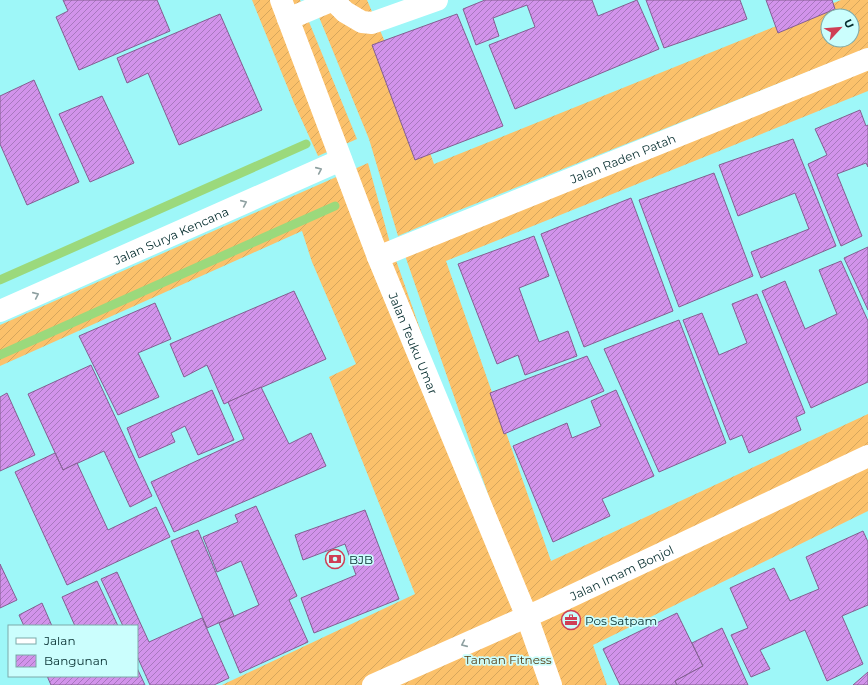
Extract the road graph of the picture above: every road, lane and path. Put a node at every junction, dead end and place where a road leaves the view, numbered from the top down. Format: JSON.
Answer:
{"nodes":[{"id":1,"x":333,"y":0,"type":"edge"},
{"id":2,"x":437,"y":0,"type":"edge"},
{"id":3,"x":284,"y":9,"type":"edge"},
{"id":4,"x":868,"y":59,"type":"edge"},
{"id":5,"x":341,"y":160,"type":"junction"},
{"id":6,"x":378,"y":257,"type":"junction"},
{"id":7,"x":0,"y":310,"type":"edge"},
{"id":8,"x":868,"y":456,"type":"edge"},
{"id":9,"x":527,"y":617,"type":"junction"},
{"id":10,"x":373,"y":685,"type":"edge"},
{"id":11,"x":551,"y":685,"type":"edge"}],
"edges":[{"from":1,"to":2,"type":"street"},
{"from":1,"to":3,"type":"street"},
{"from":3,"to":5,"type":"street","name":"Jalan Teuku Umar"},
{"from":4,"to":6,"type":"street","name":"Jalan Raden Patah"},
{"from":5,"to":6,"type":"street","name":"Jalan Teuku Umar"},
{"from":7,"to":5,"type":"street","name":"Jalan Surya Kencana","one_way":true},
{"from":6,"to":9,"type":"street","name":"Jalan Teuku Umar"},
{"from":8,"to":9,"type":"street","name":"Jalan Imam Bonjol"},
{"from":9,"to":10,"type":"street","name":"Jalan Imam Bonjol","one_way":true},
{"from":9,"to":11,"type":"street","name":"Jalan Teuku Umar"}]}
